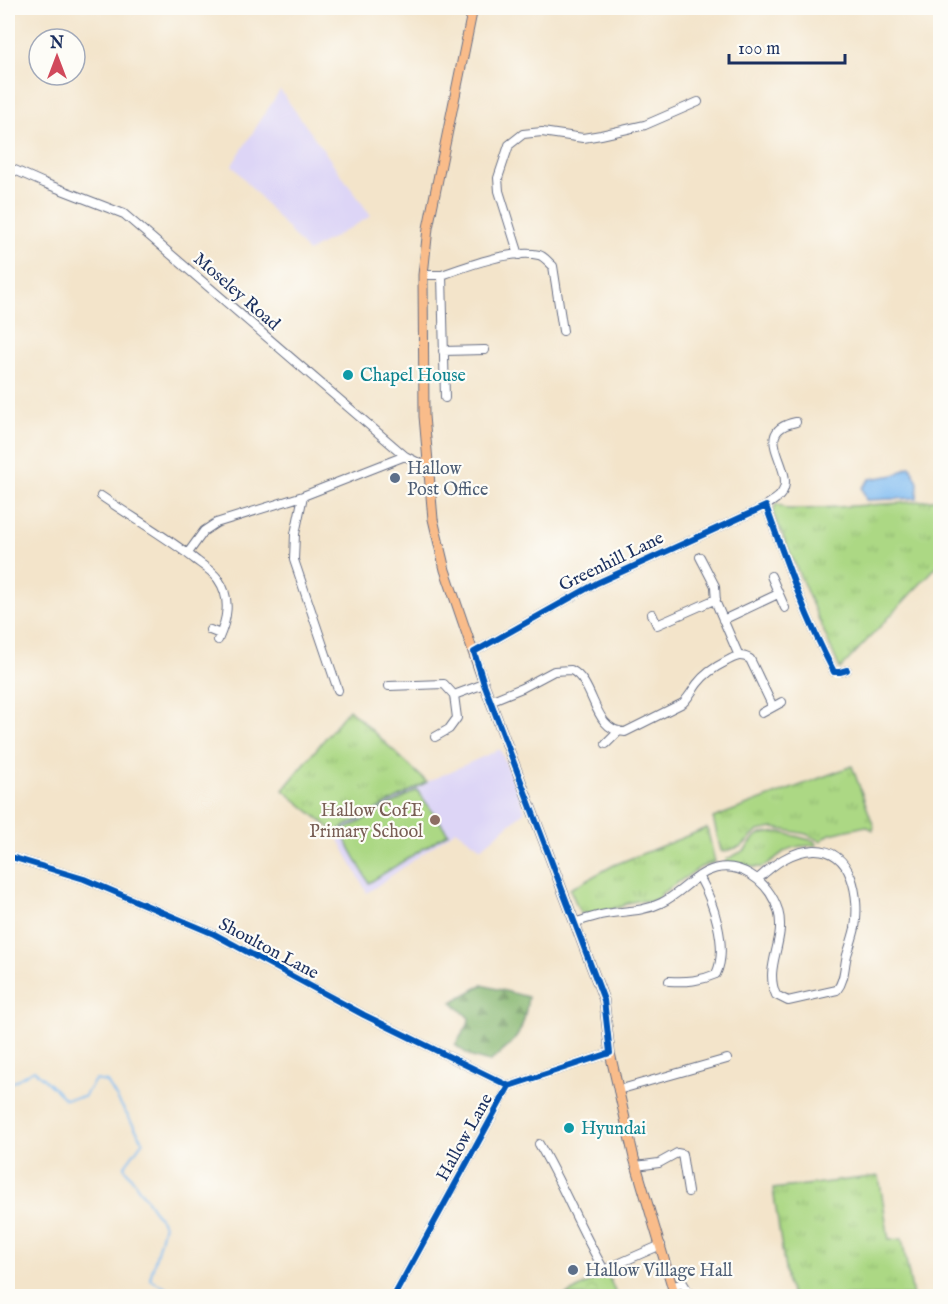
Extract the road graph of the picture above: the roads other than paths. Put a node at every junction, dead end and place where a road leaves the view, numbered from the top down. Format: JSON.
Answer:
{"nodes":[{"id":1,"x":473,"y":8,"type":"edge"},
{"id":2,"x":698,"y":102,"type":"dead end"},
{"id":3,"x":8,"y":167,"type":"edge"},
{"id":4,"x":519,"y":255,"type":"junction"},
{"id":5,"x":442,"y":274,"type":"junction"},
{"id":6,"x":423,"y":275,"type":"junction"},
{"id":7,"x":562,"y":331,"type":"dead end"},
{"id":8,"x":485,"y":350,"type":"dead end"},
{"id":9,"x":443,"y":351,"type":"junction"},
{"id":10,"x":445,"y":398,"type":"dead end"},
{"id":11,"x":796,"y":422,"type":"dead end"},
{"id":12,"x":405,"y":456,"type":"junction"},
{"id":13,"x":429,"y":468,"type":"junction"},
{"id":14,"x":303,"y":496,"type":"junction"},
{"id":15,"x":102,"y":499,"type":"dead end"},
{"id":16,"x":766,"y":506,"type":"junction"},
{"id":17,"x":188,"y":553,"type":"junction"},
{"id":18,"x":700,"y":557,"type":"dead end"},
{"id":19,"x":771,"y":576,"type":"dead end"},
{"id":20,"x":778,"y":594,"type":"junction"},
{"id":21,"x":716,"y":599,"type":"junction"},
{"id":22,"x":785,"y":608,"type":"dead end"},
{"id":23,"x":652,"y":614,"type":"dead end"},
{"id":24,"x":723,"y":620,"type":"junction"},
{"id":25,"x":210,"y":630,"type":"dead end"},
{"id":26,"x":474,"y":652,"type":"junction"},
{"id":27,"x":739,"y":656,"type":"junction"},
{"id":28,"x":848,"y":670,"type":"dead end"},
{"id":29,"x":484,"y":684,"type":"junction"},
{"id":30,"x":389,"y":686,"type":"dead end"},
{"id":31,"x":338,"y":690,"type":"dead end"},
{"id":32,"x":454,"y":695,"type":"junction"},
{"id":33,"x":490,"y":701,"type":"junction"},
{"id":34,"x":782,"y":702,"type":"dead end"},
{"id":35,"x":773,"y":707,"type":"junction"},
{"id":36,"x":762,"y":713,"type":"dead end"},
{"id":37,"x":619,"y":731,"type":"junction"},
{"id":38,"x":435,"y":737,"type":"dead end"},
{"id":39,"x":606,"y":744,"type":"dead end"},
{"id":40,"x":8,"y":856,"type":"edge"},
{"id":41,"x":699,"y":876,"type":"junction"},
{"id":42,"x":758,"y":879,"type":"junction"},
{"id":43,"x":576,"y":922,"type":"junction"},
{"id":44,"x":669,"y":981,"type":"dead end"},
{"id":45,"x":610,"y":1053,"type":"junction"},
{"id":46,"x":727,"y":1059,"type":"dead end"},
{"id":47,"x":509,"y":1086,"type":"junction"},
{"id":48,"x":618,"y":1090,"type":"junction"},
{"id":49,"x":539,"y":1144,"type":"dead end"},
{"id":50,"x":636,"y":1166,"type":"junction"},
{"id":51,"x":688,"y":1192,"type":"dead end"},
{"id":52,"x":661,"y":1245,"type":"junction"},
{"id":53,"x":674,"y":1286,"type":"junction"},
{"id":54,"x":394,"y":1296,"type":"edge"},
{"id":55,"x":675,"y":1296,"type":"edge"},
{"id":56,"x":691,"y":1296,"type":"edge"}],
"edges":[{"from":1,"to":6,"type":"main road"},
{"from":2,"to":4,"type":"street"},
{"from":3,"to":12,"type":"street","name":"Moseley Road"},
{"from":4,"to":5,"type":"street"},
{"from":4,"to":7,"type":"street"},
{"from":5,"to":6,"type":"street"},
{"from":5,"to":9,"type":"street"},
{"from":6,"to":13,"type":"main road"},
{"from":8,"to":9,"type":"street"},
{"from":9,"to":10,"type":"street"},
{"from":11,"to":16,"type":"street","name":"Greenhill Lane"},
{"from":12,"to":13,"type":"street","name":"Moseley Road"},
{"from":12,"to":14,"type":"street"},
{"from":13,"to":26,"type":"main road"},
{"from":14,"to":17,"type":"street"},
{"from":14,"to":31,"type":"street"},
{"from":15,"to":17,"type":"street"},
{"from":16,"to":26,"type":"street","name":"Greenhill Lane"},
{"from":16,"to":28,"type":"street"},
{"from":17,"to":25,"type":"street"},
{"from":18,"to":21,"type":"street"},
{"from":19,"to":20,"type":"street"},
{"from":20,"to":22,"type":"street"},
{"from":20,"to":24,"type":"street"},
{"from":21,"to":23,"type":"street"},
{"from":21,"to":24,"type":"street"},
{"from":24,"to":27,"type":"street"},
{"from":26,"to":29,"type":"main road"},
{"from":27,"to":35,"type":"street"},
{"from":27,"to":37,"type":"street"},
{"from":29,"to":32,"type":"street"},
{"from":29,"to":33,"type":"main road"},
{"from":30,"to":32,"type":"street"},
{"from":32,"to":38,"type":"street"},
{"from":33,"to":37,"type":"street"},
{"from":33,"to":43,"type":"main road"},
{"from":34,"to":35,"type":"street"},
{"from":35,"to":36,"type":"street"},
{"from":37,"to":39,"type":"street"},
{"from":40,"to":47,"type":"street","name":"Shoulton Lane"},
{"from":41,"to":42,"type":"street"},
{"from":41,"to":43,"type":"street"},
{"from":41,"to":44,"type":"street"},
{"from":42,"to":42,"type":"street"},
{"from":43,"to":45,"type":"main road"},
{"from":45,"to":47,"type":"street","name":"Hallow Lane"},
{"from":45,"to":48,"type":"main road"},
{"from":46,"to":48,"type":"street"},
{"from":47,"to":54,"type":"street","name":"Hallow Lane"},
{"from":48,"to":50,"type":"main road"},
{"from":49,"to":52,"type":"street"},
{"from":50,"to":51,"type":"street"},
{"from":50,"to":52,"type":"main road"},
{"from":52,"to":53,"type":"main road"},
{"from":53,"to":55,"type":"main road"},
{"from":53,"to":56,"type":"street"}]}
